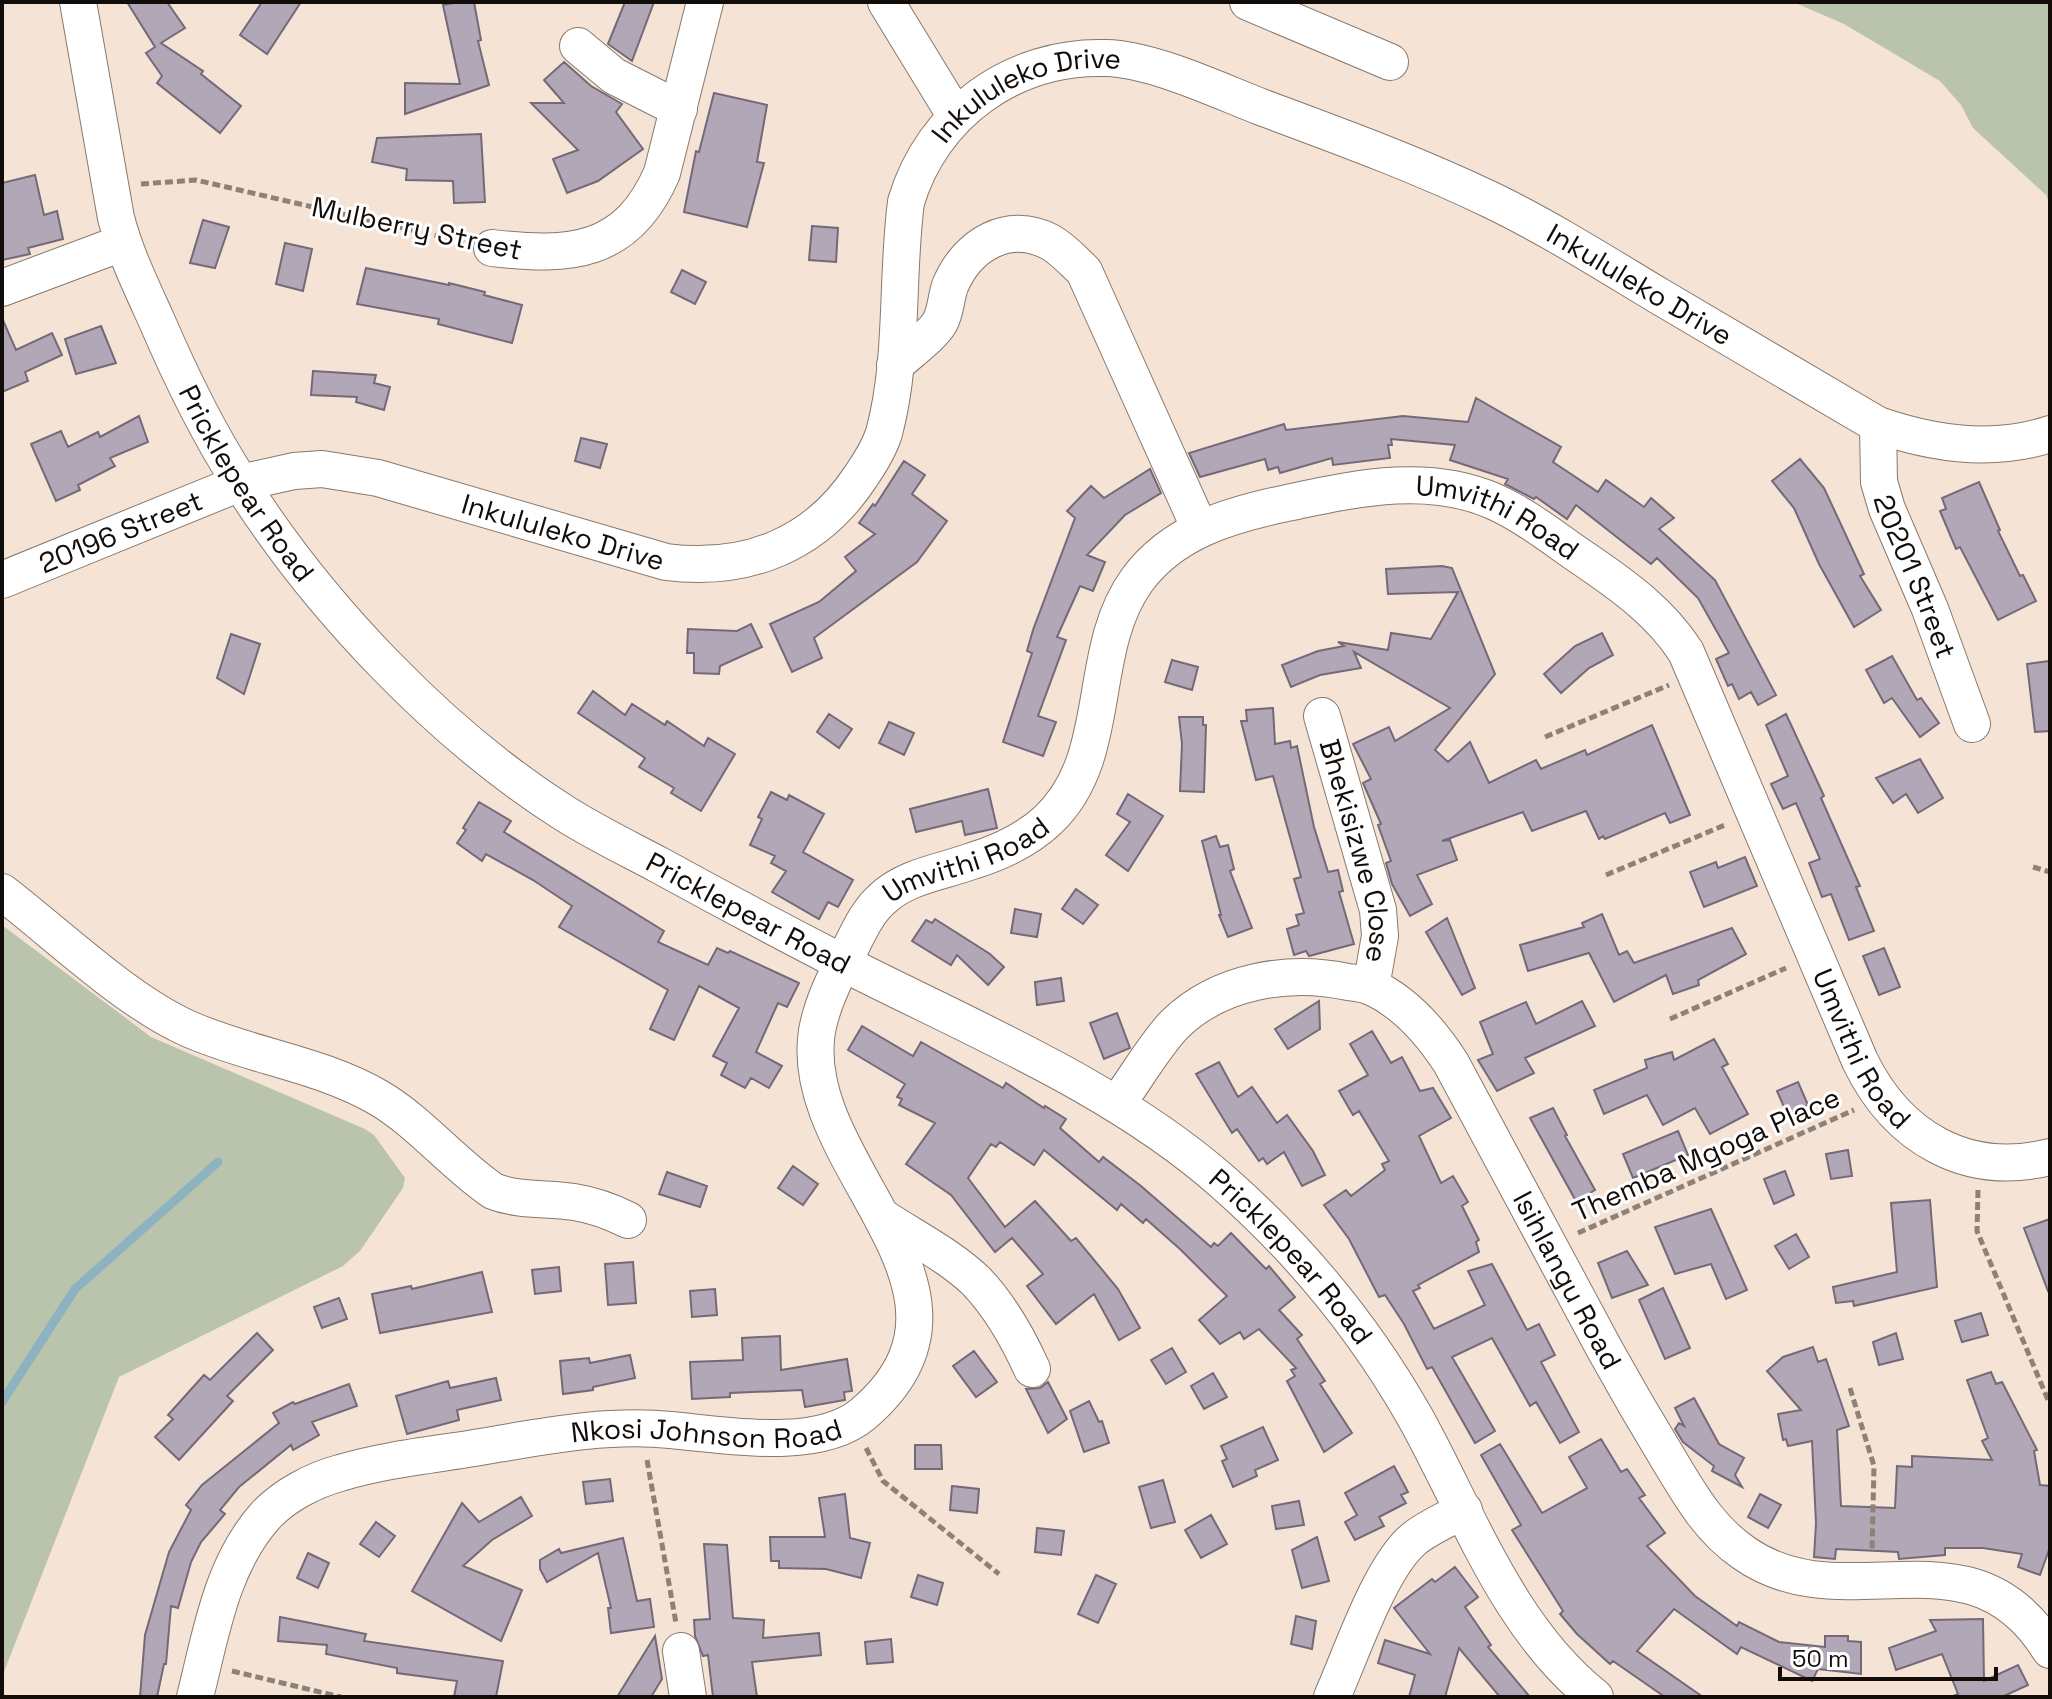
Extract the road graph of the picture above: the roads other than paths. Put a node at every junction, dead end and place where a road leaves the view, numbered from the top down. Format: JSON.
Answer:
{"nodes":[{"id":1,"x":78,"y":2,"type":"edge"},
{"id":2,"x":705,"y":2,"type":"edge"},
{"id":3,"x":886,"y":2,"type":"edge"},
{"id":4,"x":1248,"y":2,"type":"edge"},
{"id":5,"x":578,"y":46,"type":"dead end"},
{"id":6,"x":1390,"y":62,"type":"dead end"},
{"id":7,"x":679,"y":109,"type":"junction"},
{"id":8,"x":955,"y":115,"type":"junction"},
{"id":9,"x":122,"y":243,"type":"junction"},
{"id":10,"x":492,"y":248,"type":"road end"},
{"id":11,"x":2,"y":288,"type":"edge"},
{"id":12,"x":895,"y":365,"type":"junction"},
{"id":13,"x":1878,"y":425,"type":"junction"},
{"id":14,"x":2050,"y":434,"type":"edge"},
{"id":15,"x":240,"y":483,"type":"junction"},
{"id":16,"x":1200,"y":529,"type":"junction"},
{"id":17,"x":2,"y":580,"type":"edge"},
{"id":18,"x":1322,"y":716,"type":"dead end"},
{"id":19,"x":1972,"y":724,"type":"dead end"},
{"id":20,"x":2,"y":892,"type":"edge"},
{"id":21,"x":843,"y":963,"type":"junction"},
{"id":22,"x":1371,"y":987,"type":"junction"},
{"id":23,"x":1117,"y":1104,"type":"junction"},
{"id":24,"x":2050,"y":1157,"type":"edge"},
{"id":25,"x":884,"y":1218,"type":"junction"},
{"id":26,"x":628,"y":1220,"type":"dead end"},
{"id":27,"x":1032,"y":1369,"type":"dead end"},
{"id":28,"x":1464,"y":1510,"type":"junction"},
{"id":29,"x":2050,"y":1650,"type":"edge"},
{"id":30,"x":681,"y":1651,"type":"road end"},
{"id":31,"x":199,"y":1681,"type":"edge"},
{"id":32,"x":688,"y":1697,"type":"edge"},
{"id":33,"x":1332,"y":1697,"type":"edge"},
{"id":34,"x":1595,"y":1697,"type":"edge"}],
"edges":[{"from":1,"to":9,"type":"street","name":"Pricklepear Road"},
{"from":2,"to":7,"type":"street","name":"Mulberry Street"},
{"from":3,"to":8,"type":"street"},
{"from":4,"to":6,"type":"street"},
{"from":5,"to":7,"type":"street"},
{"from":7,"to":10,"type":"street","name":"Mulberry Street"},
{"from":8,"to":12,"type":"street","name":"Inkululeko Drive"},
{"from":8,"to":13,"type":"street","name":"Inkululeko Drive"},
{"from":9,"to":11,"type":"street"},
{"from":9,"to":15,"type":"street","name":"Pricklepear Road"},
{"from":12,"to":15,"type":"street","name":"Inkululeko Drive"},
{"from":12,"to":16,"type":"street"},
{"from":13,"to":14,"type":"street","name":"Inkululeko Drive"},
{"from":13,"to":19,"type":"street","name":"20201 Street"},
{"from":15,"to":17,"type":"street","name":"20196 Street"},
{"from":15,"to":21,"type":"street","name":"Pricklepear Road"},
{"from":16,"to":21,"type":"street","name":"Umvithi Road"},
{"from":16,"to":24,"type":"street","name":"Umvithi Road"},
{"from":18,"to":22,"type":"street","name":"Bhekisizwe Close"},
{"from":20,"to":26,"type":"street"},
{"from":21,"to":23,"type":"street","name":"Pricklepear Road"},
{"from":21,"to":25,"type":"street","name":"Nkosi Johnson Road"},
{"from":22,"to":23,"type":"street","name":"Isihlangu Road"},
{"from":22,"to":29,"type":"street","name":"Isihlangu Road"},
{"from":23,"to":28,"type":"street","name":"Pricklepear Road"},
{"from":25,"to":27,"type":"street"},
{"from":25,"to":31,"type":"street","name":"Nkosi Johnson Road"},
{"from":28,"to":33,"type":"street"},
{"from":28,"to":34,"type":"street","name":"Pricklepear Road"},
{"from":30,"to":32,"type":"street"}]}
